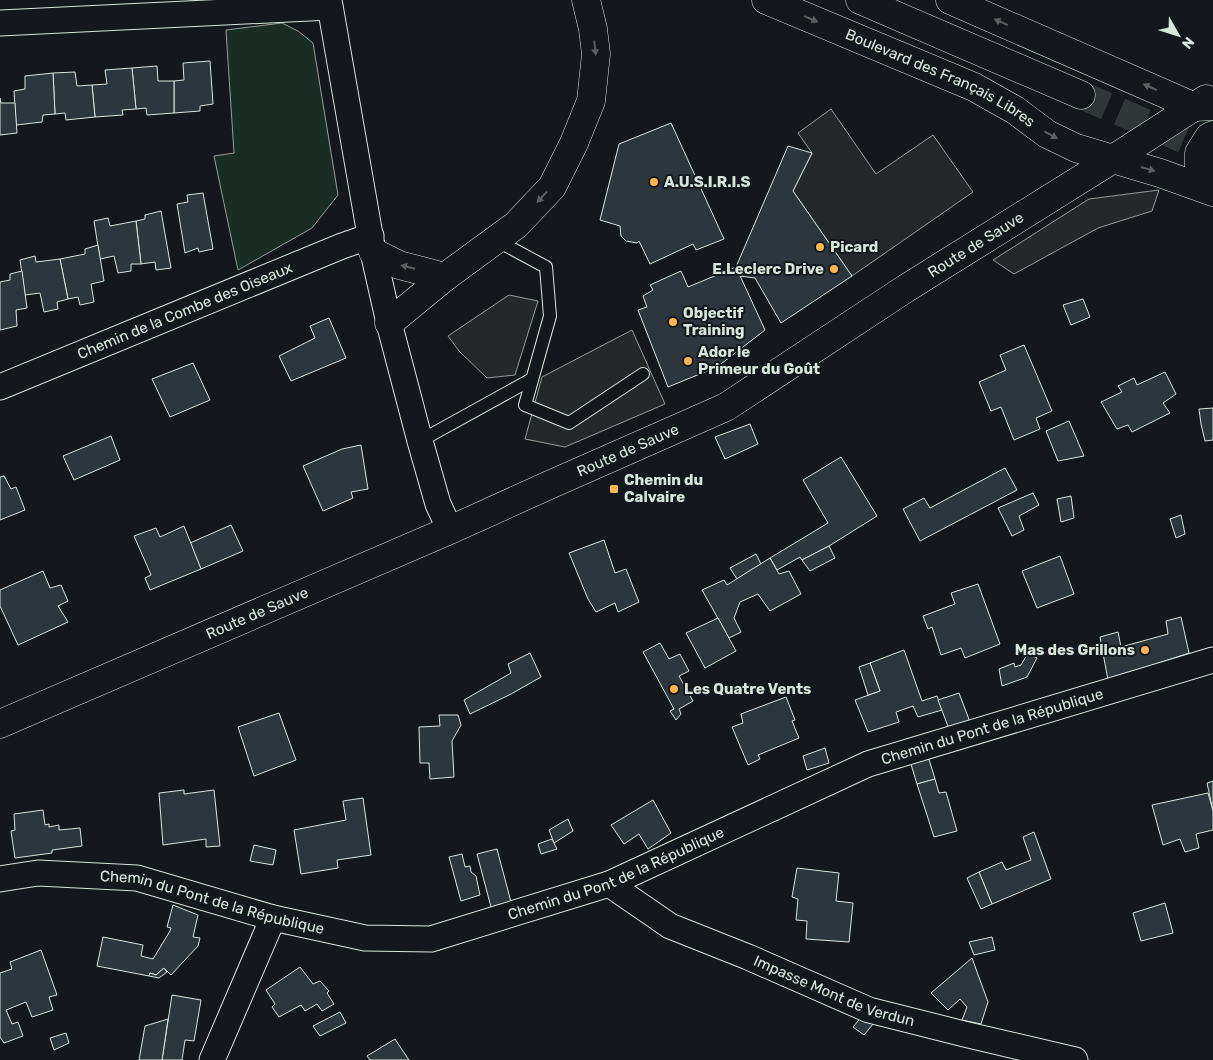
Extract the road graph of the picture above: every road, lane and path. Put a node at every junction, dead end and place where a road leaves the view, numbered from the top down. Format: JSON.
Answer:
{"nodes":[{"id":1,"x":586,"y":0,"type":"edge"},
{"id":2,"x":766,"y":0,"type":"edge"},
{"id":3,"x":860,"y":0,"type":"edge"},
{"id":4,"x":950,"y":0,"type":"edge"},
{"id":5,"x":330,"y":4,"type":"edge"},
{"id":6,"x":0,"y":23,"type":"edge"},
{"id":7,"x":1081,"y":95,"type":"tunnel mouth"},
{"id":8,"x":1207,"y":103,"type":"edge"},
{"id":9,"x":1213,"y":136,"type":"edge"},
{"id":10,"x":1113,"y":159,"type":"junction"},
{"id":11,"x":1210,"y":190,"type":"edge"},
{"id":12,"x":496,"y":240,"type":"junction"},
{"id":13,"x":372,"y":244,"type":"junction"},
{"id":14,"x":444,"y":277,"type":"junction"},
{"id":15,"x":389,"y":324,"type":"junction"},
{"id":16,"x":642,"y":374,"type":"dead end"},
{"id":17,"x":532,"y":379,"type":"junction"},
{"id":18,"x":0,"y":387,"type":"edge"},
{"id":19,"x":420,"y":441,"type":"junction"},
{"id":20,"x":450,"y":530,"type":"junction"},
{"id":21,"x":1213,"y":660,"type":"edge"},
{"id":22,"x":0,"y":724,"type":"edge"},
{"id":23,"x":0,"y":878,"type":"edge"},
{"id":24,"x":610,"y":884,"type":"junction"},
{"id":25,"x":273,"y":918,"type":"junction"},
{"id":26,"x":212,"y":1060,"type":"edge"},
{"id":27,"x":1075,"y":1060,"type":"edge"}],
"edges":[{"from":1,"to":12,"type":"main road","one_way":true},
{"from":2,"to":10,"type":"main road","name":"Boulevard des Français Libres","one_way":true},
{"from":3,"to":7,"type":"main road"},
{"from":8,"to":4,"type":"main road","one_way":true},
{"from":5,"to":6,"type":"street"},
{"from":5,"to":13,"type":"street"},
{"from":8,"to":10,"type":"main road","name":"Route de Sauve"},
{"from":9,"to":11,"type":"main road"},
{"from":10,"to":11,"type":"main road","name":"Boulevard des Français Libres","one_way":true},
{"from":10,"to":20,"type":"main road","name":"Route de Sauve"},
{"from":12,"to":14,"type":"main road"},
{"from":12,"to":17,"type":"lane"},
{"from":14,"to":13,"type":"main road","one_way":true},
{"from":13,"to":15,"type":"street"},
{"from":13,"to":18,"type":"street","name":"Chemin de la Combe des Oiseaux"},
{"from":14,"to":15,"type":"main road"},
{"from":15,"to":19,"type":"street"},
{"from":16,"to":17,"type":"lane"},
{"from":17,"to":19,"type":"lane"},
{"from":19,"to":20,"type":"street"},
{"from":20,"to":22,"type":"main road","name":"Route de Sauve"},
{"from":21,"to":24,"type":"street","name":"Chemin du Pont de la République"},
{"from":23,"to":25,"type":"street","name":"Chemin du Pont de la République"},
{"from":24,"to":25,"type":"street","name":"Chemin du Pont de la République"},
{"from":24,"to":27,"type":"street","name":"Impasse Mont de Verdun"},
{"from":25,"to":26,"type":"street"}]}
